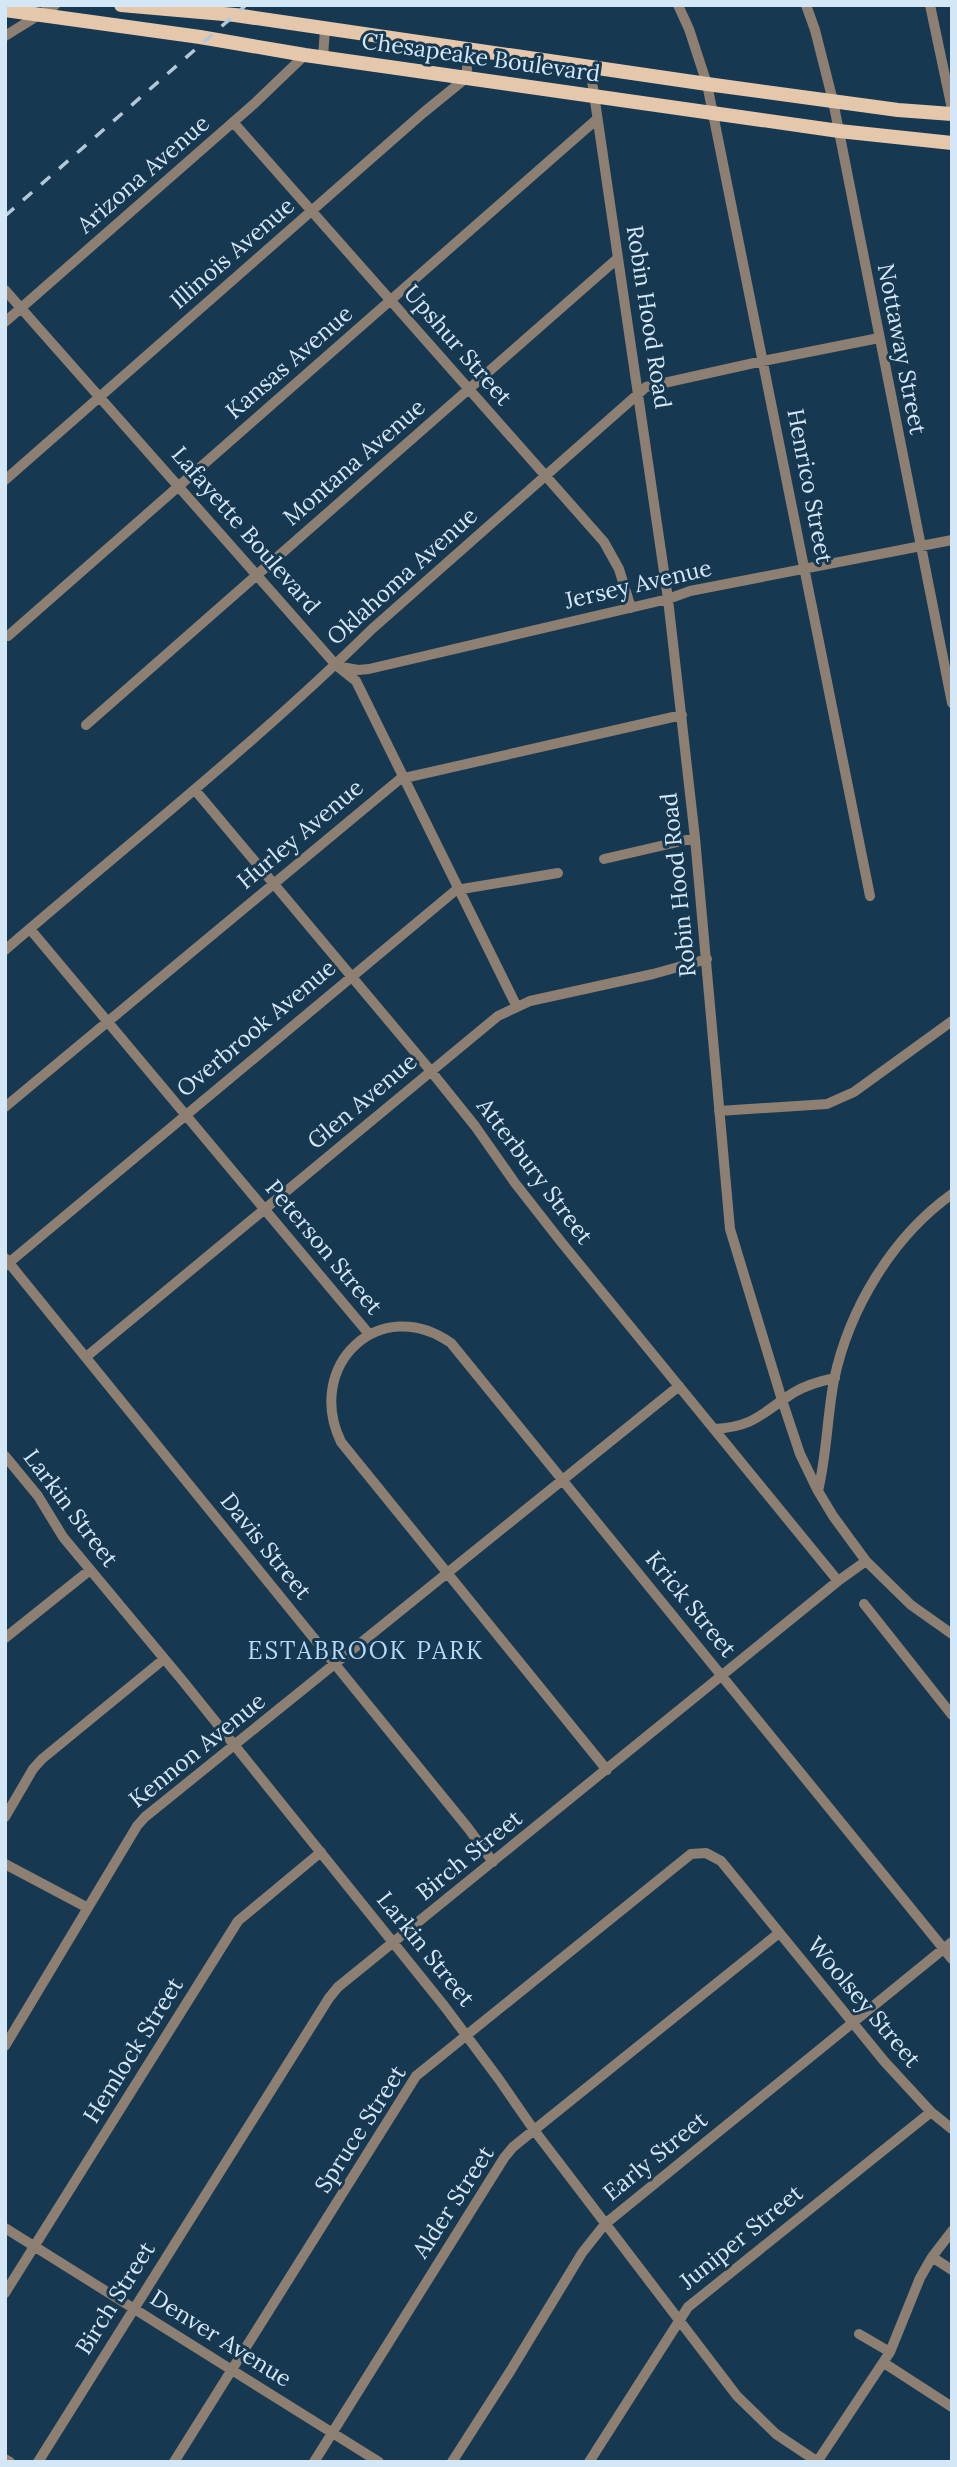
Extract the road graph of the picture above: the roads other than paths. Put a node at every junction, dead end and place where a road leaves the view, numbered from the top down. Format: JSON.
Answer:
{"nodes":[{"id":1,"x":55,"y":5,"type":"edge"},
{"id":2,"x":121,"y":5,"type":"edge"},
{"id":3,"x":678,"y":5,"type":"edge"},
{"id":4,"x":806,"y":5,"type":"edge"},
{"id":5,"x":930,"y":5,"type":"edge"},
{"id":6,"x":148,"y":7,"type":"edge"},
{"id":7,"x":8,"y":9,"type":"edge"},
{"id":8,"x":39,"y":15,"type":"junction"},
{"id":9,"x":325,"y":29,"type":"junction"},
{"id":10,"x":5,"y":36,"type":"edge"},
{"id":11,"x":469,"y":50,"type":"junction"},
{"id":12,"x":305,"y":55,"type":"junction"},
{"id":13,"x":323,"y":57,"type":"junction"},
{"id":14,"x":590,"y":67,"type":"junction"},
{"id":15,"x":466,"y":78,"type":"junction"},
{"id":16,"x":707,"y":84,"type":"junction"},
{"id":17,"x":594,"y":96,"type":"junction"},
{"id":18,"x":833,"y":101,"type":"junction"},
{"id":19,"x":952,"y":112,"type":"edge"},
{"id":20,"x":713,"y":113,"type":"junction"},
{"id":21,"x":597,"y":119,"type":"junction"},
{"id":22,"x":233,"y":122,"type":"junction"},
{"id":23,"x":839,"y":131,"type":"junction"},
{"id":24,"x":952,"y":143,"type":"edge"},
{"id":25,"x":311,"y":211,"type":"junction"},
{"id":26,"x":618,"y":258,"type":"junction"},
{"id":27,"x":5,"y":290,"type":"edge"},
{"id":28,"x":390,"y":300,"type":"junction"},
{"id":29,"x":20,"y":308,"type":"junction"},
{"id":30,"x":5,"y":322,"type":"edge"},
{"id":31,"x":879,"y":338,"type":"junction"},
{"id":32,"x":764,"y":361,"type":"junction"},
{"id":33,"x":468,"y":390,"type":"junction"},
{"id":34,"x":639,"y":393,"type":"junction"},
{"id":35,"x":100,"y":397,"type":"junction"},
{"id":36,"x":545,"y":476,"type":"junction"},
{"id":37,"x":5,"y":480,"type":"edge"},
{"id":38,"x":179,"y":486,"type":"junction"},
{"id":39,"x":952,"y":540,"type":"edge"},
{"id":40,"x":920,"y":547,"type":"junction"},
{"id":41,"x":805,"y":569,"type":"junction"},
{"id":42,"x":256,"y":575,"type":"junction"},
{"id":43,"x":668,"y":599,"type":"junction"},
{"id":44,"x":631,"y":608,"type":"junction"},
{"id":45,"x":8,"y":636,"type":"dead end"},
{"id":46,"x":336,"y":665,"type":"junction"},
{"id":47,"x":952,"y":703,"type":"edge"},
{"id":48,"x":682,"y":715,"type":"junction"},
{"id":49,"x":86,"y":725,"type":"dead end"},
{"id":50,"x":404,"y":778,"type":"junction"},
{"id":51,"x":195,"y":790,"type":"junction"},
{"id":52,"x":695,"y":838,"type":"junction"},
{"id":53,"x":604,"y":859,"type":"dead end"},
{"id":54,"x":558,"y":873,"type":"dead end"},
{"id":55,"x":275,"y":882,"type":"junction"},
{"id":56,"x":460,"y":888,"type":"junction"},
{"id":57,"x":870,"y":896,"type":"dead end"},
{"id":58,"x":30,"y":929,"type":"junction"},
{"id":59,"x":5,"y":950,"type":"edge"},
{"id":60,"x":707,"y":958,"type":"junction"},
{"id":61,"x":351,"y":976,"type":"junction"},
{"id":62,"x":516,"y":1005,"type":"junction"},
{"id":63,"x":108,"y":1021,"type":"junction"},
{"id":64,"x":952,"y":1021,"type":"edge"},
{"id":65,"x":430,"y":1070,"type":"junction"},
{"id":66,"x":5,"y":1107,"type":"edge"},
{"id":67,"x":719,"y":1111,"type":"junction"},
{"id":68,"x":186,"y":1114,"type":"junction"},
{"id":69,"x":952,"y":1194,"type":"edge"},
{"id":70,"x":265,"y":1208,"type":"junction"},
{"id":71,"x":7,"y":1262,"type":"edge"},
{"id":72,"x":369,"y":1334,"type":"junction"},
{"id":73,"x":86,"y":1357,"type":"junction"},
{"id":74,"x":835,"y":1378,"type":"junction"},
{"id":75,"x":679,"y":1386,"type":"junction"},
{"id":76,"x":782,"y":1401,"type":"junction"},
{"id":77,"x":714,"y":1429,"type":"junction"},
{"id":78,"x":5,"y":1456,"type":"edge"},
{"id":79,"x":564,"y":1480,"type":"junction"},
{"id":80,"x":818,"y":1491,"type":"junction"},
{"id":81,"x":866,"y":1561,"type":"junction"},
{"id":82,"x":90,"y":1570,"type":"junction"},
{"id":83,"x":447,"y":1574,"type":"junction"},
{"id":84,"x":838,"y":1581,"type":"junction"},
{"id":85,"x":864,"y":1604,"type":"dead end"},
{"id":86,"x":952,"y":1634,"type":"edge"},
{"id":87,"x":5,"y":1638,"type":"edge"},
{"id":88,"x":164,"y":1659,"type":"junction"},
{"id":89,"x":335,"y":1664,"type":"junction"},
{"id":90,"x":722,"y":1677,"type":"junction"},
{"id":91,"x":952,"y":1715,"type":"edge"},
{"id":92,"x":234,"y":1746,"type":"junction"},
{"id":93,"x":607,"y":1770,"type":"junction"},
{"id":94,"x":5,"y":1817,"type":"edge"},
{"id":95,"x":321,"y":1852,"type":"junction"},
{"id":96,"x":493,"y":1862,"type":"junction"},
{"id":97,"x":5,"y":1864,"type":"edge"},
{"id":98,"x":749,"y":1897,"type":"joint"},
{"id":99,"x":88,"y":1908,"type":"junction"},
{"id":100,"x":779,"y":1933,"type":"junction"},
{"id":101,"x":394,"y":1942,"type":"junction"},
{"id":102,"x":948,"y":1945,"type":"edge"},
{"id":103,"x":952,"y":1959,"type":"edge"},
{"id":104,"x":854,"y":2023,"type":"junction"},
{"id":105,"x":466,"y":2034,"type":"junction"},
{"id":106,"x":5,"y":2046,"type":"edge"},
{"id":107,"x":931,"y":2112,"type":"junction"},
{"id":108,"x":952,"y":2129,"type":"edge"},
{"id":109,"x":534,"y":2130,"type":"junction"},
{"id":110,"x":606,"y":2224,"type":"junction"},
{"id":111,"x":5,"y":2228,"type":"edge"},
{"id":112,"x":952,"y":2231,"type":"edge"},
{"id":113,"x":34,"y":2246,"type":"junction"},
{"id":114,"x":932,"y":2257,"type":"junction"},
{"id":115,"x":952,"y":2270,"type":"edge"},
{"id":116,"x":5,"y":2293,"type":"edge"},
{"id":117,"x":134,"y":2308,"type":"junction"},
{"id":118,"x":678,"y":2320,"type":"junction"},
{"id":119,"x":859,"y":2334,"type":"dead end"},
{"id":120,"x":890,"y":2352,"type":"junction"},
{"id":121,"x":884,"y":2363,"type":"junction"},
{"id":122,"x":233,"y":2370,"type":"junction"},
{"id":123,"x":952,"y":2407,"type":"edge"},
{"id":124,"x":332,"y":2432,"type":"junction"},
{"id":125,"x":5,"y":2459,"type":"edge"},
{"id":126,"x":817,"y":2461,"type":"edge"},
{"id":127,"x":10,"y":2462,"type":"edge"},
{"id":128,"x":38,"y":2462,"type":"edge"},
{"id":129,"x":174,"y":2462,"type":"edge"},
{"id":130,"x":314,"y":2462,"type":"edge"},
{"id":131,"x":379,"y":2462,"type":"edge"},
{"id":132,"x":452,"y":2462,"type":"edge"},
{"id":133,"x":589,"y":2462,"type":"edge"}],
"edges":[{"from":1,"to":8,"type":"street"},
{"from":2,"to":6,"type":"main road","name":"Chesapeake Boulevard"},
{"from":3,"to":16,"type":"street","name":"Henrico Street"},
{"from":4,"to":18,"type":"street","name":"Nottaway Street"},
{"from":5,"to":19,"type":"street"},
{"from":6,"to":9,"type":"main road","name":"Chesapeake Boulevard"},
{"from":7,"to":8,"type":"main road","name":"Chesapeake Boulevard"},
{"from":8,"to":10,"type":"street"},
{"from":8,"to":12,"type":"main road","name":"Chesapeake Boulevard"},
{"from":9,"to":11,"type":"main road","name":"Chesapeake Boulevard"},
{"from":9,"to":13,"type":"street"},
{"from":11,"to":14,"type":"main road","name":"Chesapeake Boulevard"},
{"from":11,"to":15,"type":"street"},
{"from":12,"to":13,"type":"main road","name":"Chesapeake Boulevard"},
{"from":12,"to":22,"type":"street","name":"Arizona Avenue"},
{"from":13,"to":15,"type":"main road","name":"Chesapeake Boulevard"},
{"from":14,"to":16,"type":"main road","name":"Chesapeake Boulevard"},
{"from":14,"to":17,"type":"street","name":"Robin Hood Road"},
{"from":15,"to":17,"type":"main road","name":"Chesapeake Boulevard"},
{"from":15,"to":25,"type":"street","name":"Illinois Avenue"},
{"from":16,"to":18,"type":"main road","name":"Chesapeake Boulevard"},
{"from":16,"to":20,"type":"street","name":"Henrico Street"},
{"from":17,"to":20,"type":"main road","name":"Chesapeake Boulevard"},
{"from":17,"to":21,"type":"street","name":"Robin Hood Road"},
{"from":18,"to":19,"type":"main road","name":"Chesapeake Boulevard"},
{"from":18,"to":23,"type":"street","name":"Nottaway Street"},
{"from":20,"to":23,"type":"main road","name":"Chesapeake Boulevard"},
{"from":20,"to":32,"type":"street","name":"Henrico Street"},
{"from":21,"to":26,"type":"street","name":"Robin Hood Road"},
{"from":21,"to":28,"type":"street","name":"Kansas Avenue"},
{"from":22,"to":25,"type":"street","name":"Upshur Street"},
{"from":22,"to":29,"type":"street","name":"Arizona Avenue"},
{"from":23,"to":24,"type":"main road","name":"Chesapeake Boulevard"},
{"from":23,"to":31,"type":"street","name":"Nottaway Street"},
{"from":25,"to":28,"type":"street","name":"Upshur Street"},
{"from":25,"to":35,"type":"street","name":"Illinois Avenue"},
{"from":26,"to":33,"type":"street","name":"Montana Avenue"},
{"from":26,"to":34,"type":"street","name":"Robin Hood Road"},
{"from":27,"to":29,"type":"street","name":"Lafayette Boulevard"},
{"from":28,"to":33,"type":"street","name":"Upshur Street"},
{"from":28,"to":38,"type":"street","name":"Kansas Avenue"},
{"from":29,"to":30,"type":"street","name":"Arizona Avenue"},
{"from":29,"to":35,"type":"street","name":"Lafayette Boulevard"},
{"from":31,"to":32,"type":"street","name":"Oklahoma Avenue"},
{"from":31,"to":40,"type":"street","name":"Nottaway Street"},
{"from":32,"to":34,"type":"street","name":"Oklahoma Avenue"},
{"from":32,"to":41,"type":"street","name":"Henrico Street"},
{"from":33,"to":36,"type":"street","name":"Upshur Street"},
{"from":33,"to":42,"type":"street","name":"Montana Avenue"},
{"from":34,"to":36,"type":"street","name":"Oklahoma Avenue"},
{"from":34,"to":43,"type":"street","name":"Robin Hood Road"},
{"from":35,"to":37,"type":"street","name":"Illinois Avenue"},
{"from":35,"to":38,"type":"street","name":"Lafayette Boulevard"},
{"from":36,"to":44,"type":"street","name":"Upshur Street"},
{"from":36,"to":46,"type":"street","name":"Oklahoma Avenue"},
{"from":38,"to":42,"type":"street","name":"Lafayette Boulevard"},
{"from":38,"to":45,"type":"street","name":"Kansas Avenue"},
{"from":39,"to":40,"type":"street","name":"Jersey Avenue"},
{"from":40,"to":41,"type":"street","name":"Jersey Avenue"},
{"from":40,"to":47,"type":"street","name":"Nottaway Street"},
{"from":41,"to":43,"type":"street","name":"Jersey Avenue"},
{"from":41,"to":57,"type":"street","name":"Henrico Street"},
{"from":42,"to":46,"type":"street","name":"Lafayette Boulevard"},
{"from":42,"to":49,"type":"street","name":"Montana Avenue"},
{"from":43,"to":44,"type":"street","name":"Jersey Avenue"},
{"from":43,"to":48,"type":"street","name":"Robin Hood Road"},
{"from":44,"to":46,"type":"street","name":"Jersey Avenue"},
{"from":46,"to":50,"type":"street","name":"Lafayette Boulevard"},
{"from":46,"to":51,"type":"street","name":"Oklahoma Avenue"},
{"from":48,"to":50,"type":"street","name":"Hurley Avenue"},
{"from":48,"to":52,"type":"street","name":"Robin Hood Road"},
{"from":50,"to":55,"type":"street","name":"Hurley Avenue"},
{"from":50,"to":56,"type":"street","name":"Lafayette Boulevard"},
{"from":51,"to":55,"type":"street","name":"Atterbury Street"},
{"from":51,"to":58,"type":"street","name":"Oklahoma Avenue"},
{"from":52,"to":53,"type":"street"},
{"from":52,"to":60,"type":"street","name":"Robin Hood Road"},
{"from":54,"to":56,"type":"street"},
{"from":55,"to":61,"type":"street","name":"Atterbury Street"},
{"from":55,"to":63,"type":"street","name":"Hurley Avenue"},
{"from":56,"to":61,"type":"street","name":"Overbrook Avenue"},
{"from":56,"to":62,"type":"street","name":"Lafayette Boulevard"},
{"from":58,"to":59,"type":"street","name":"Oklahoma Avenue"},
{"from":58,"to":63,"type":"street","name":"Peterson Street"},
{"from":60,"to":62,"type":"street","name":"Glen Avenue"},
{"from":60,"to":67,"type":"street","name":"Robin Hood Road"},
{"from":61,"to":65,"type":"street","name":"Atterbury Street"},
{"from":61,"to":68,"type":"street","name":"Overbrook Avenue"},
{"from":62,"to":65,"type":"street","name":"Glen Avenue"},
{"from":63,"to":66,"type":"street","name":"Hurley Avenue"},
{"from":63,"to":68,"type":"street","name":"Peterson Street"},
{"from":64,"to":67,"type":"street"},
{"from":65,"to":70,"type":"street","name":"Glen Avenue"},
{"from":65,"to":75,"type":"street","name":"Atterbury Street"},
{"from":67,"to":76,"type":"street","name":"Robin Hood Road"},
{"from":68,"to":70,"type":"street","name":"Peterson Street"},
{"from":68,"to":71,"type":"street","name":"Overbrook Avenue"},
{"from":69,"to":74,"type":"street"},
{"from":70,"to":72,"type":"street","name":"Peterson Street"},
{"from":70,"to":73,"type":"street","name":"Glen Avenue"},
{"from":71,"to":73,"type":"street","name":"Davis Street"},
{"from":72,"to":79,"type":"street","name":"Krick Street"},
{"from":72,"to":83,"type":"street","name":"Peterson Street"},
{"from":73,"to":89,"type":"street","name":"Davis Street"},
{"from":74,"to":76,"type":"street"},
{"from":74,"to":80,"type":"street"},
{"from":75,"to":77,"type":"street","name":"Atterbury Street"},
{"from":75,"to":79,"type":"street","name":"Kennon Avenue"},
{"from":76,"to":77,"type":"street"},
{"from":76,"to":80,"type":"street","name":"Robin Hood Road"},
{"from":77,"to":84,"type":"street","name":"Atterbury Street"},
{"from":78,"to":82,"type":"street","name":"Larkin Street"},
{"from":79,"to":83,"type":"street","name":"Kennon Avenue"},
{"from":79,"to":90,"type":"street","name":"Krick Street"},
{"from":80,"to":81,"type":"street","name":"Robin Hood Road"},
{"from":81,"to":84,"type":"street","name":"Birch Street"},
{"from":81,"to":86,"type":"street","name":"Robin Hood Road"},
{"from":82,"to":87,"type":"street"},
{"from":82,"to":88,"type":"street","name":"Larkin Street"},
{"from":83,"to":89,"type":"street","name":"Kennon Avenue"},
{"from":83,"to":93,"type":"street","name":"Peterson Street"},
{"from":84,"to":90,"type":"street","name":"Birch Street"},
{"from":85,"to":91,"type":"street"},
{"from":88,"to":92,"type":"street","name":"Larkin Street"},
{"from":88,"to":94,"type":"street"},
{"from":89,"to":92,"type":"street","name":"Kennon Avenue"},
{"from":89,"to":96,"type":"street","name":"Davis Street"},
{"from":90,"to":93,"type":"street","name":"Birch Street"},
{"from":90,"to":102,"type":"street","name":"Krick Street"},
{"from":92,"to":95,"type":"street","name":"Larkin Street"},
{"from":92,"to":99,"type":"street","name":"Kennon Avenue"},
{"from":93,"to":96,"type":"street","name":"Birch Street"},
{"from":95,"to":101,"type":"street","name":"Larkin Street"},
{"from":95,"to":113,"type":"street","name":"Hemlock Street"},
{"from":96,"to":101,"type":"street","name":"Birch Street"},
{"from":97,"to":99,"type":"street"},
{"from":98,"to":100,"type":"street","name":"Woolsey Street"},
{"from":98,"to":105,"type":"street","name":"Spruce Street"},
{"from":99,"to":106,"type":"street","name":"Kennon Avenue"},
{"from":100,"to":104,"type":"street","name":"Woolsey Street"},
{"from":100,"to":109,"type":"street","name":"Alder Street"},
{"from":101,"to":105,"type":"street","name":"Larkin Street"},
{"from":101,"to":117,"type":"street","name":"Birch Street"},
{"from":102,"to":103,"type":"street","name":"Krick Street"},
{"from":102,"to":104,"type":"street","name":"Early Street"},
{"from":104,"to":107,"type":"street","name":"Woolsey Street"},
{"from":104,"to":110,"type":"street","name":"Early Street"},
{"from":105,"to":109,"type":"street","name":"Larkin Street"},
{"from":105,"to":122,"type":"street","name":"Spruce Street"},
{"from":107,"to":108,"type":"street","name":"Woolsey Street"},
{"from":107,"to":118,"type":"street","name":"Juniper Street"},
{"from":109,"to":110,"type":"street","name":"Larkin Street"},
{"from":109,"to":124,"type":"street","name":"Alder Street"},
{"from":110,"to":118,"type":"street","name":"Larkin Street"},
{"from":110,"to":132,"type":"street","name":"Early Street"},
{"from":111,"to":113,"type":"street","name":"Denver Avenue"},
{"from":112,"to":114,"type":"street"},
{"from":113,"to":116,"type":"street","name":"Hemlock Street"},
{"from":113,"to":117,"type":"street","name":"Denver Avenue"},
{"from":114,"to":115,"type":"street"},
{"from":114,"to":120,"type":"street"},
{"from":117,"to":122,"type":"street","name":"Denver Avenue"},
{"from":117,"to":128,"type":"street","name":"Birch Street"},
{"from":118,"to":126,"type":"street","name":"Larkin Street"},
{"from":118,"to":133,"type":"street","name":"Juniper Street"},
{"from":119,"to":120,"type":"street"},
{"from":120,"to":121,"type":"street"},
{"from":121,"to":123,"type":"street"},
{"from":121,"to":126,"type":"street"},
{"from":122,"to":124,"type":"street","name":"Denver Avenue"},
{"from":122,"to":129,"type":"street","name":"Spruce Street"},
{"from":124,"to":130,"type":"street","name":"Alder Street"},
{"from":124,"to":131,"type":"street","name":"Denver Avenue"},
{"from":125,"to":127,"type":"street"}]}
